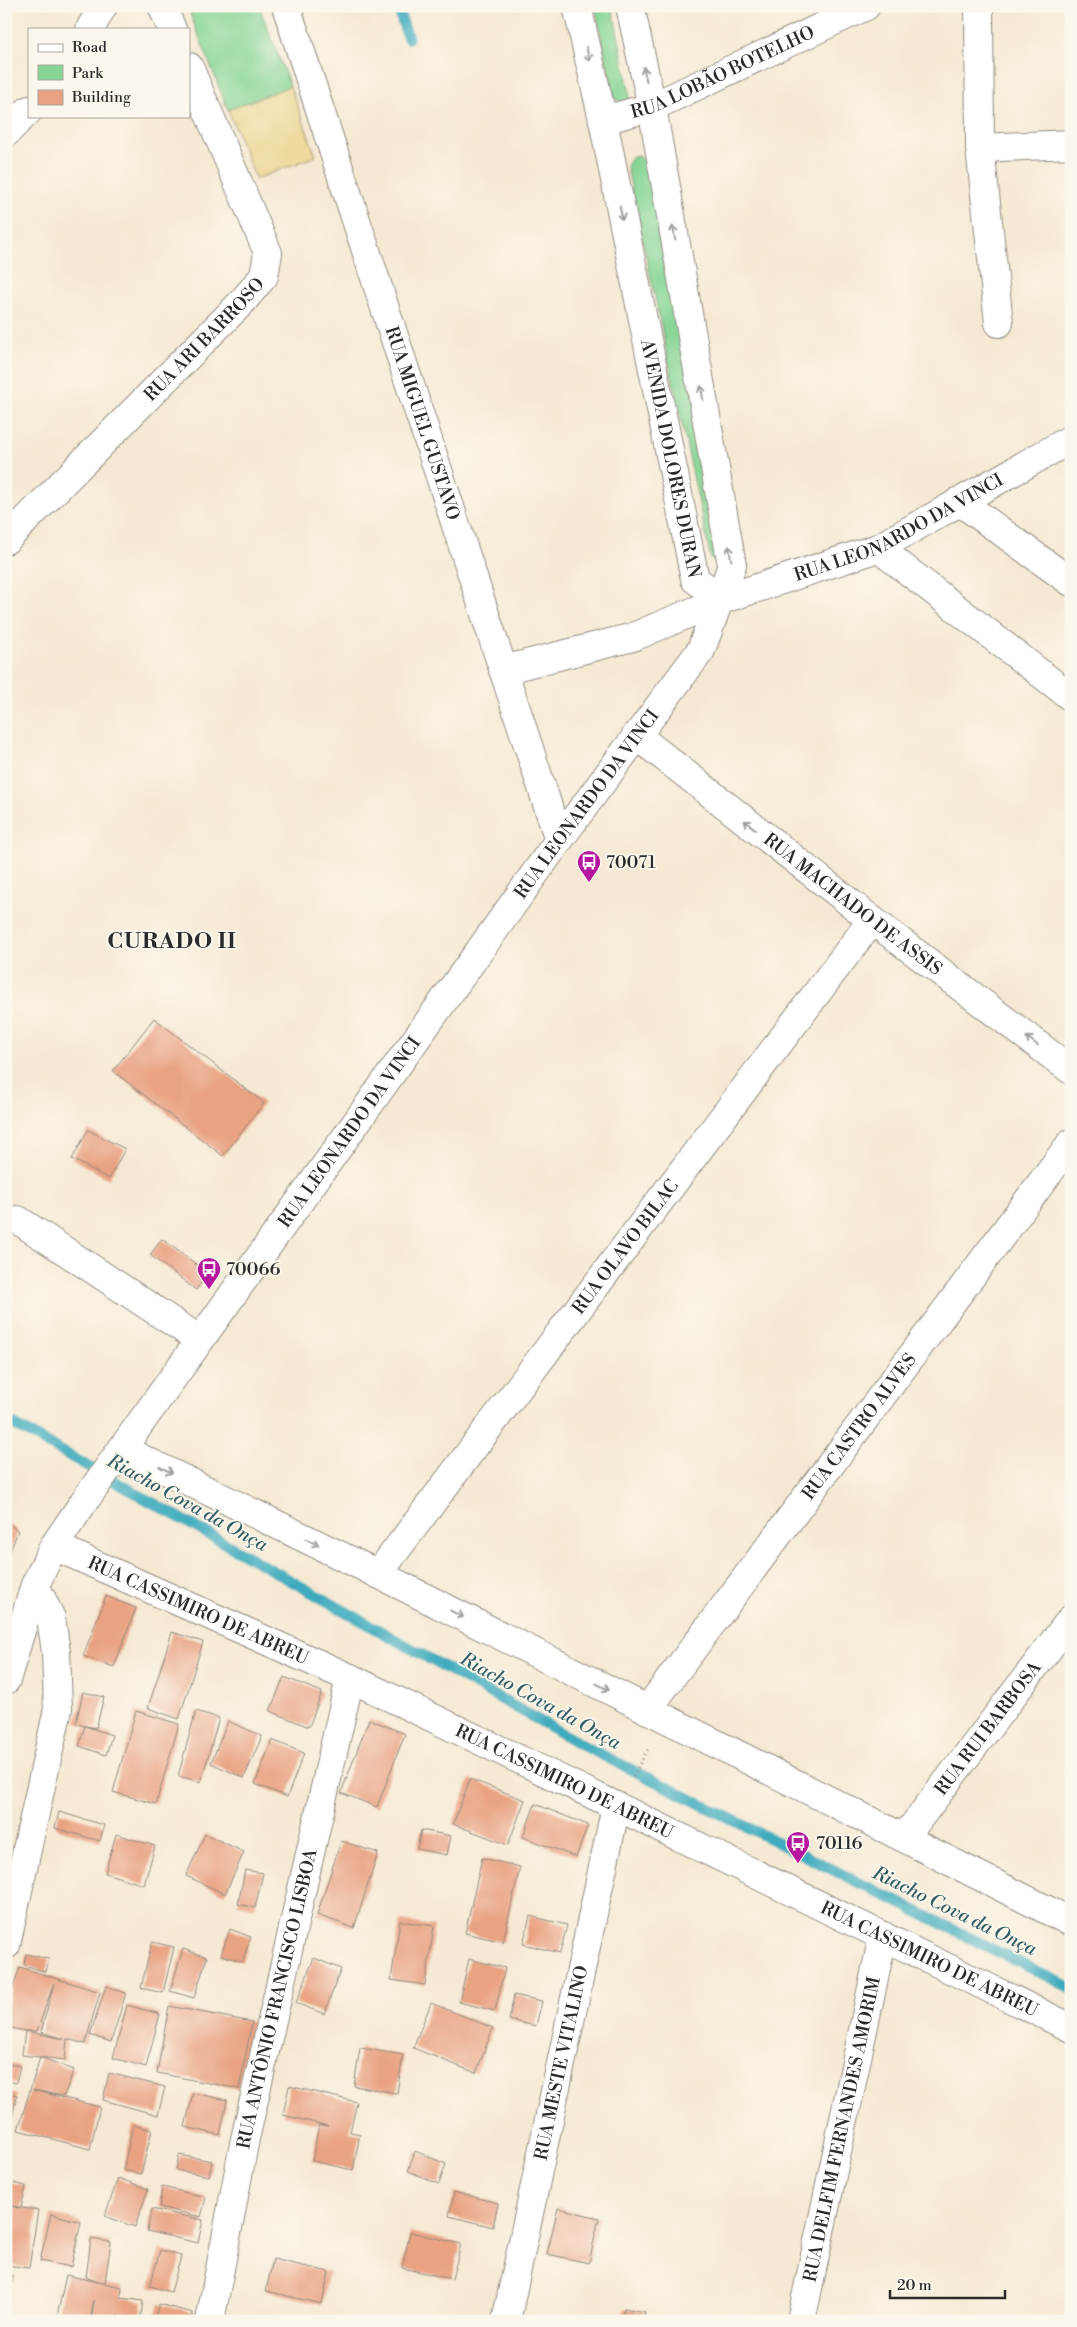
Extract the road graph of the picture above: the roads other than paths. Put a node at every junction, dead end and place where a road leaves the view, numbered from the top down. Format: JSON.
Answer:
{"nodes":[{"id":1,"x":103,"y":6,"type":"edge"},
{"id":2,"x":162,"y":6,"type":"edge"},
{"id":3,"x":286,"y":6,"type":"edge"},
{"id":4,"x":577,"y":6,"type":"edge"},
{"id":5,"x":630,"y":6,"type":"edge"},
{"id":6,"x":866,"y":6,"type":"edge"},
{"id":7,"x":979,"y":6,"type":"edge"},
{"id":8,"x":91,"y":28,"type":"edge"},
{"id":9,"x":172,"y":28,"type":"edge"},
{"id":10,"x":190,"y":69,"type":"edge"},
{"id":11,"x":652,"y":107,"type":"junction"},
{"id":12,"x":28,"y":111,"type":"edge"},
{"id":13,"x":602,"y":120,"type":"junction"},
{"id":14,"x":6,"y":133,"type":"edge"},
{"id":15,"x":1071,"y":144,"type":"edge"},
{"id":16,"x":980,"y":148,"type":"junction"},
{"id":17,"x":999,"y":323,"type":"dead end"},
{"id":18,"x":1071,"y":439,"type":"edge"},
{"id":19,"x":959,"y":501,"type":"junction"},
{"id":20,"x":6,"y":540,"type":"edge"},
{"id":21,"x":878,"y":548,"type":"junction"},
{"id":22,"x":1071,"y":582,"type":"edge"},
{"id":23,"x":721,"y":600,"type":"junction"},
{"id":24,"x":503,"y":670,"type":"junction"},
{"id":25,"x":1071,"y":697,"type":"edge"},
{"id":26,"x":636,"y":735,"type":"junction"},
{"id":27,"x":559,"y":840,"type":"junction"},
{"id":28,"x":872,"y":920,"type":"junction"},
{"id":29,"x":1071,"y":1070,"type":"edge"},
{"id":30,"x":1071,"y":1143,"type":"edge"},
{"id":31,"x":18,"y":1220,"type":"dead end"},
{"id":32,"x":200,"y":1340,"type":"junction"},
{"id":33,"x":115,"y":1458,"type":"junction"},
{"id":34,"x":54,"y":1546,"type":"junction"},
{"id":35,"x":378,"y":1574,"type":"junction"},
{"id":36,"x":35,"y":1585,"type":"junction"},
{"id":37,"x":1071,"y":1619,"type":"edge"},
{"id":38,"x":350,"y":1678,"type":"junction"},
{"id":39,"x":6,"y":1680,"type":"edge"},
{"id":40,"x":648,"y":1710,"type":"junction"},
{"id":41,"x":616,"y":1806,"type":"junction"},
{"id":42,"x":904,"y":1838,"type":"junction"},
{"id":43,"x":1071,"y":1922,"type":"edge"},
{"id":44,"x":883,"y":1936,"type":"junction"},
{"id":45,"x":6,"y":1945,"type":"edge"},
{"id":46,"x":1071,"y":2028,"type":"edge"},
{"id":47,"x":210,"y":2321,"type":"edge"},
{"id":48,"x":506,"y":2321,"type":"edge"},
{"id":49,"x":801,"y":2321,"type":"edge"}],
"edges":[{"from":1,"to":8,"type":"street"},
{"from":2,"to":9,"type":"street"},
{"from":3,"to":24,"type":"street","name":"RUA MIGUEL GUSTAVO"},
{"from":4,"to":13,"type":"street","name":"AVENIDA DOLORES DURAN","one_way":true},
{"from":11,"to":5,"type":"street","name":"AVENIDA DOLORES DURAN","one_way":true},
{"from":6,"to":11,"type":"street","name":"RUA LOBÃO BOTELHO"},
{"from":7,"to":16,"type":"street"},
{"from":10,"to":20,"type":"street","name":"RUA ARI BARROSO"},
{"from":11,"to":13,"type":"street","name":"RUA LOBÃO BOTELHO"},
{"from":23,"to":11,"type":"street","name":"AVENIDA DOLORES DURAN","one_way":true},
{"from":12,"to":14,"type":"street"},
{"from":13,"to":23,"type":"street","name":"AVENIDA DOLORES DURAN","one_way":true},
{"from":15,"to":16,"type":"street"},
{"from":16,"to":17,"type":"street"},
{"from":18,"to":19,"type":"street","name":"RUA LEONARDO DA VINCI"},
{"from":19,"to":21,"type":"street","name":"RUA LEONARDO DA VINCI"},
{"from":19,"to":22,"type":"street"},
{"from":21,"to":23,"type":"street","name":"RUA LEONARDO DA VINCI"},
{"from":21,"to":25,"type":"street"},
{"from":23,"to":24,"type":"street","name":"RUA LEONARDO DA VINCI"},
{"from":23,"to":26,"type":"street","name":"RUA LEONARDO DA VINCI"},
{"from":24,"to":27,"type":"street","name":"RUA MIGUEL GUSTAVO"},
{"from":26,"to":27,"type":"street","name":"RUA LEONARDO DA VINCI"},
{"from":28,"to":26,"type":"street","name":"RUA MACHADO DE ASSIS","one_way":true},
{"from":27,"to":32,"type":"street","name":"RUA LEONARDO DA VINCI"},
{"from":29,"to":28,"type":"street","name":"RUA MACHADO DE ASSIS","one_way":true},
{"from":28,"to":35,"type":"street","name":"RUA OLAVO BILAC"},
{"from":30,"to":40,"type":"street","name":"RUA CASTRO ALVES"},
{"from":31,"to":32,"type":"street"},
{"from":32,"to":33,"type":"street","name":"RUA LEONARDO DA VINCI"},
{"from":33,"to":34,"type":"street","name":"RUA LEONARDO DA VINCI"},
{"from":33,"to":35,"type":"street","one_way":true},
{"from":34,"to":36,"type":"street","name":"RUA LEONARDO DA VINCI"},
{"from":34,"to":38,"type":"street","name":"RUA CASSIMIRO DE ABREU"},
{"from":35,"to":40,"type":"street","one_way":true},
{"from":36,"to":39,"type":"street","name":"RUA LEONARDO DA VINCI"},
{"from":36,"to":45,"type":"street"},
{"from":37,"to":42,"type":"street","name":"RUA RUI BARBOSA"},
{"from":38,"to":41,"type":"street","name":"RUA CASSIMIRO DE ABREU"},
{"from":38,"to":47,"type":"street","name":"RUA ANTÔNIO FRANCISCO LISBOA"},
{"from":40,"to":42,"type":"street"},
{"from":41,"to":44,"type":"street","name":"RUA CASSIMIRO DE ABREU"},
{"from":41,"to":48,"type":"street","name":"RUA MESTE VITALINO"},
{"from":42,"to":43,"type":"street"},
{"from":44,"to":46,"type":"street","name":"RUA CASSIMIRO DE ABREU"},
{"from":44,"to":49,"type":"street","name":"RUA DELFIM FERNANDES AMORIM"}]}
